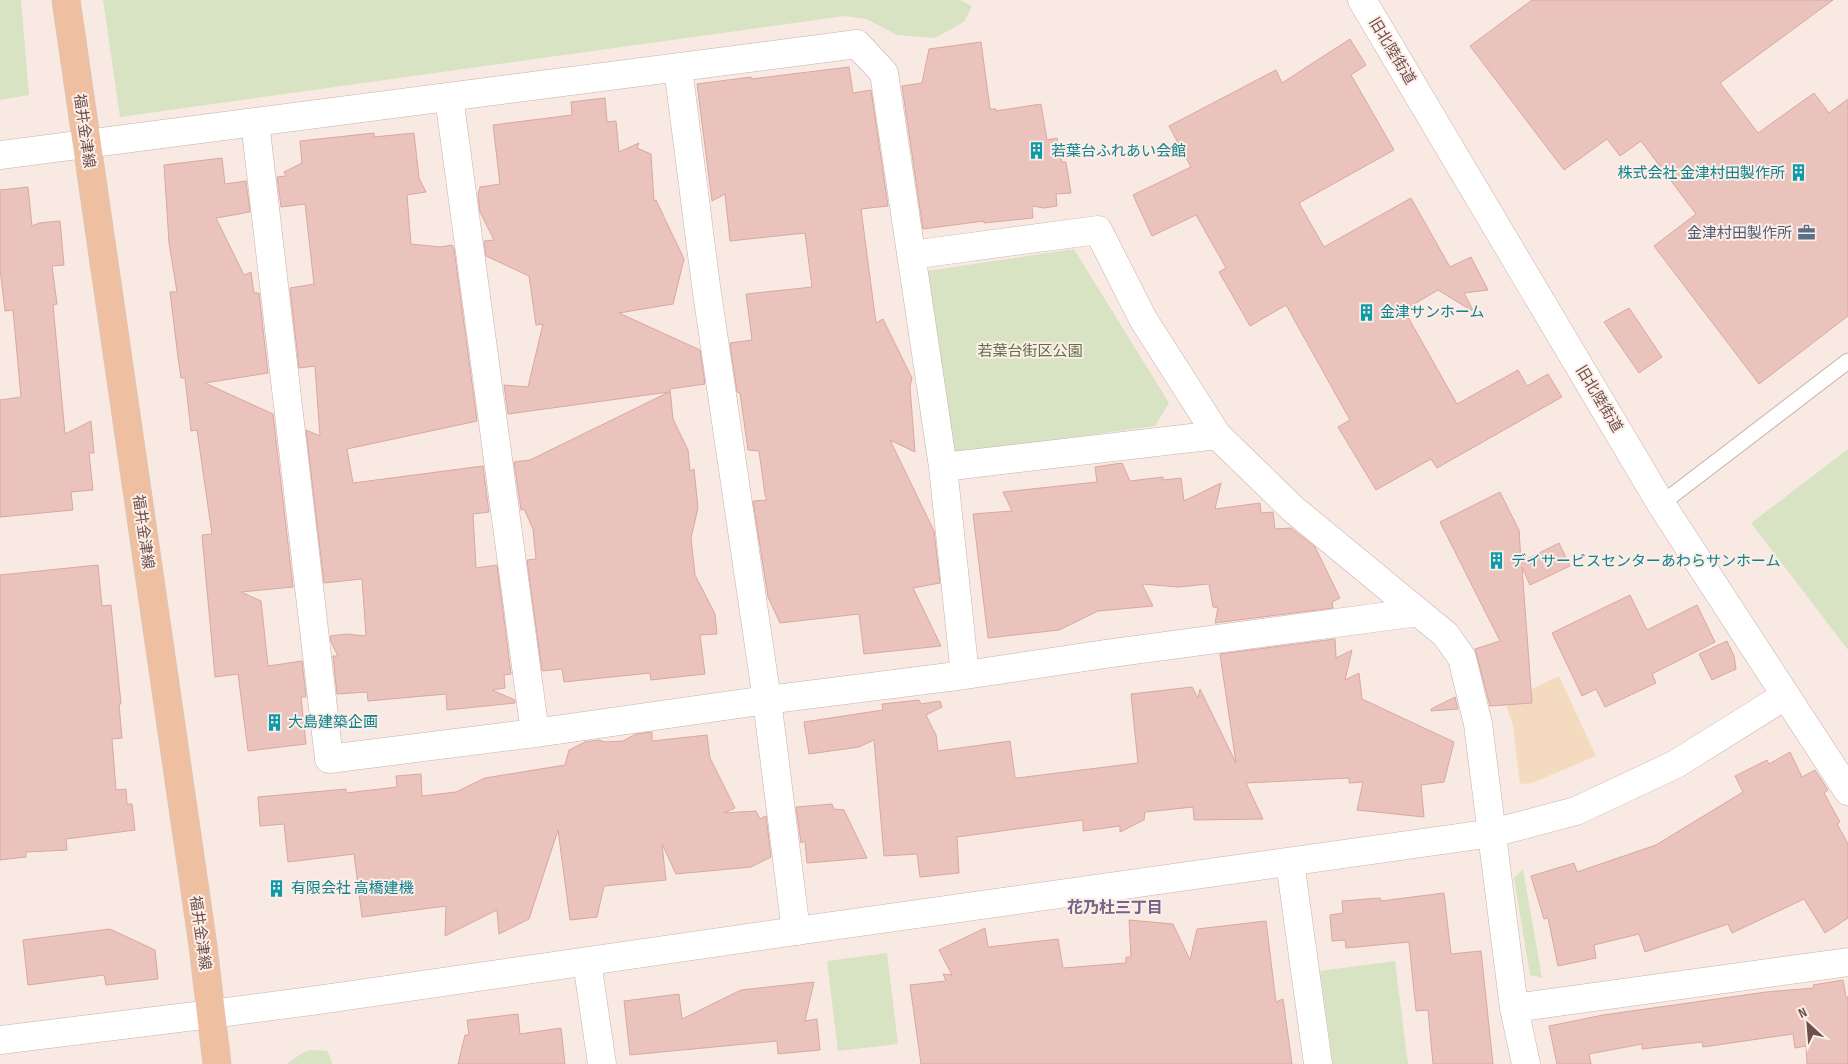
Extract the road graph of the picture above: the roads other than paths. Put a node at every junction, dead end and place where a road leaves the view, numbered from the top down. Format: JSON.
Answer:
{"nodes":[{"id":1,"x":66,"y":0,"type":"edge"},
{"id":2,"x":1362,"y":0,"type":"edge"},
{"id":3,"x":678,"y":68,"type":"junction"},
{"id":4,"x":449,"y":97,"type":"junction"},
{"id":5,"x":256,"y":122,"type":"junction"},
{"id":6,"x":86,"y":144,"type":"junction"},
{"id":7,"x":0,"y":155,"type":"edge"},
{"id":8,"x":911,"y":256,"type":"junction"},
{"id":9,"x":1848,"y":361,"type":"edge"},
{"id":10,"x":1217,"y":435,"type":"junction"},
{"id":11,"x":943,"y":467,"type":"junction"},
{"id":12,"x":1660,"y":504,"type":"junction"},
{"id":13,"x":1418,"y":612,"type":"junction"},
{"id":14,"x":965,"y":675,"type":"junction"},
{"id":15,"x":1785,"y":696,"type":"junction"},
{"id":16,"x":767,"y":700,"type":"junction"},
{"id":17,"x":535,"y":733,"type":"junction"},
{"id":18,"x":1848,"y":791,"type":"edge"},
{"id":19,"x":1493,"y":833,"type":"junction"},
{"id":20,"x":1290,"y":862,"type":"junction"},
{"id":21,"x":796,"y":931,"type":"junction"},
{"id":22,"x":587,"y":962,"type":"junction"},
{"id":23,"x":1848,"y":962,"type":"edge"},
{"id":24,"x":1514,"y":1008,"type":"junction"},
{"id":25,"x":211,"y":1014,"type":"junction"},
{"id":26,"x":0,"y":1040,"type":"edge"},
{"id":27,"x":217,"y":1064,"type":"edge"},
{"id":28,"x":602,"y":1064,"type":"edge"},
{"id":29,"x":1318,"y":1064,"type":"edge"},
{"id":30,"x":1526,"y":1064,"type":"edge"}],
"edges":[{"from":1,"to":6,"type":"main road","name":"福井金津線"},
{"from":2,"to":12,"type":"street","name":"旧北陸街道"},
{"from":3,"to":4,"type":"street"},
{"from":3,"to":8,"type":"street"},
{"from":3,"to":16,"type":"street"},
{"from":4,"to":5,"type":"street"},
{"from":4,"to":17,"type":"street"},
{"from":5,"to":6,"type":"street"},
{"from":5,"to":17,"type":"street"},
{"from":6,"to":7,"type":"street"},
{"from":6,"to":25,"type":"main road","name":"福井金津線"},
{"from":8,"to":10,"type":"street"},
{"from":8,"to":11,"type":"street"},
{"from":9,"to":12,"type":"lane"},
{"from":10,"to":11,"type":"street"},
{"from":10,"to":13,"type":"street"},
{"from":11,"to":14,"type":"street"},
{"from":12,"to":15,"type":"street","name":"旧北陸街道"},
{"from":13,"to":14,"type":"street"},
{"from":13,"to":19,"type":"street"},
{"from":14,"to":16,"type":"street"},
{"from":15,"to":18,"type":"street","name":"旧北陸街道"},
{"from":15,"to":19,"type":"street"},
{"from":16,"to":17,"type":"street"},
{"from":16,"to":21,"type":"street"},
{"from":19,"to":20,"type":"street"},
{"from":19,"to":24,"type":"street"},
{"from":20,"to":21,"type":"street"},
{"from":20,"to":29,"type":"street"},
{"from":21,"to":22,"type":"street"},
{"from":22,"to":25,"type":"street"},
{"from":22,"to":28,"type":"street"},
{"from":23,"to":24,"type":"street"},
{"from":24,"to":30,"type":"street"},
{"from":25,"to":26,"type":"street"},
{"from":25,"to":27,"type":"main road","name":"福井金津線"}]}
